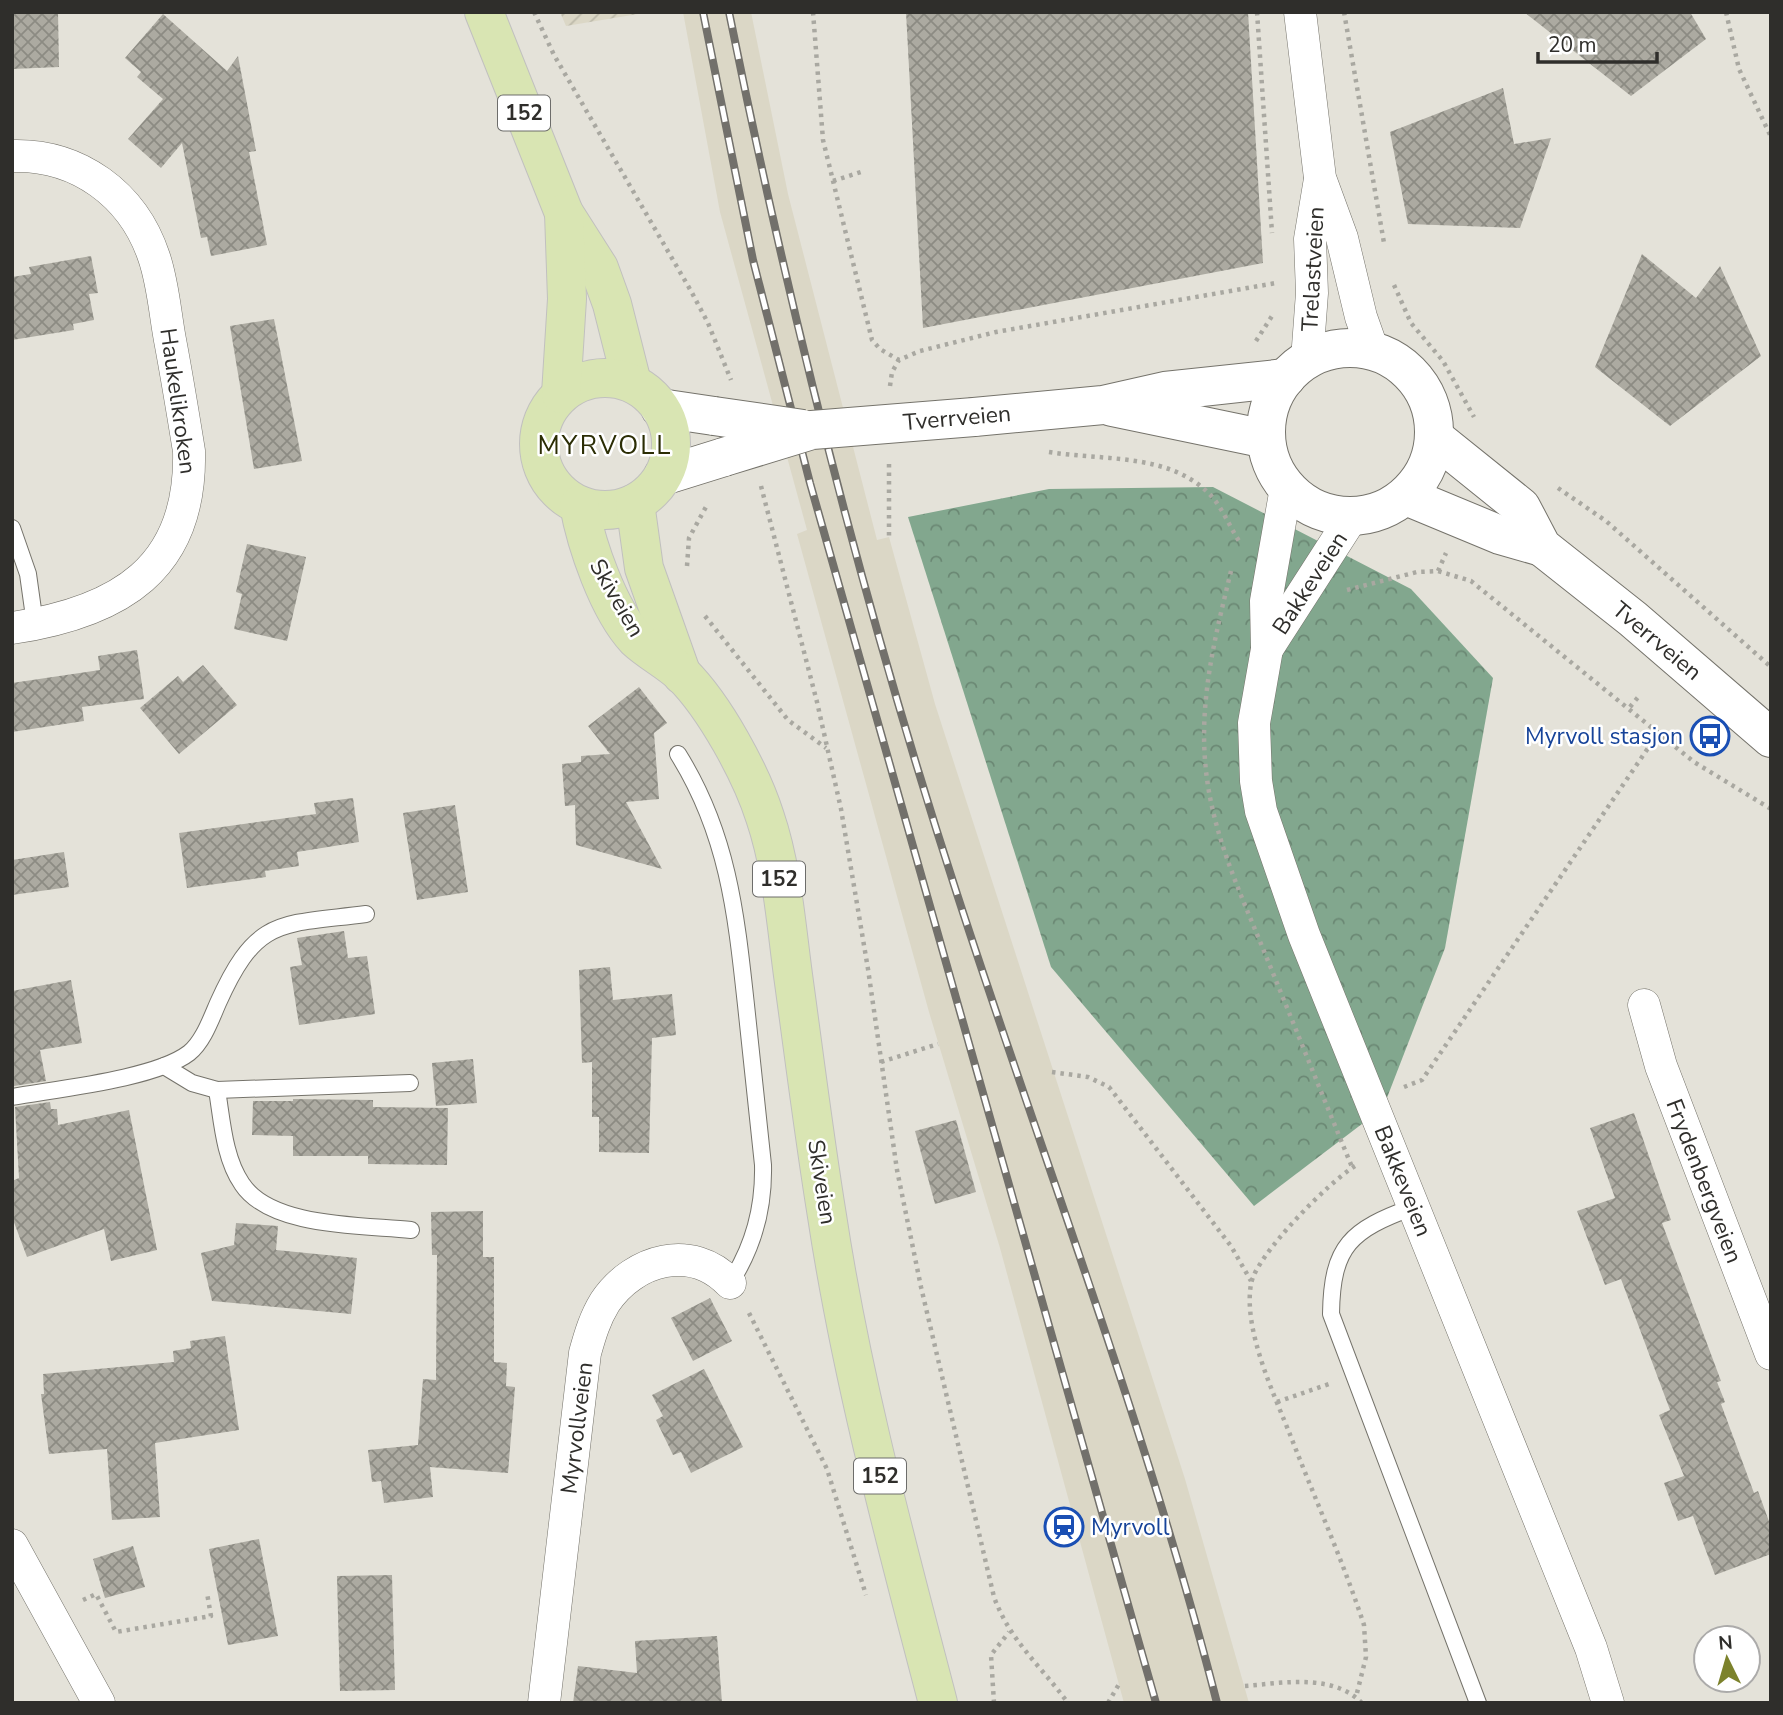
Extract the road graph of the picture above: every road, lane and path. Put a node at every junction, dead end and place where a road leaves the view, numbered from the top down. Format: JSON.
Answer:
{"nodes":[{"id":1,"x":484,"y":12,"type":"edge"},
{"id":2,"x":534,"y":12,"type":"edge"},
{"id":3,"x":813,"y":12,"type":"edge"},
{"id":4,"x":1257,"y":12,"type":"edge"},
{"id":5,"x":1300,"y":12,"type":"edge"},
{"id":6,"x":1344,"y":12,"type":"edge"},
{"id":7,"x":1726,"y":12,"type":"edge"},
{"id":8,"x":1771,"y":137,"type":"edge"},
{"id":9,"x":12,"y":156,"type":"edge"},
{"id":10,"x":864,"y":171,"type":"dead end"},
{"id":11,"x":1320,"y":178,"type":"junction"},
{"id":12,"x":833,"y":181,"type":"junction"},
{"id":13,"x":564,"y":213,"type":"junction"},
{"id":14,"x":1272,"y":247,"type":"dead end"},
{"id":15,"x":1387,"y":256,"type":"dead end"},
{"id":16,"x":1274,"y":272,"type":"dead end"},
{"id":17,"x":1392,"y":282,"type":"dead end"},
{"id":18,"x":1276,"y":283,"type":"junction"},
{"id":19,"x":1280,"y":291,"type":"dead end"},
{"id":20,"x":1275,"y":311,"type":"dead end"},
{"id":21,"x":1251,"y":346,"type":"dead end"},
{"id":22,"x":1373,"y":351,"type":"junction"},
{"id":23,"x":899,"y":360,"type":"junction"},
{"id":24,"x":1296,"y":369,"type":"junction"},
{"id":25,"x":632,"y":383,"type":"junction"},
{"id":26,"x":733,"y":387,"type":"dead end"},
{"id":27,"x":561,"y":394,"type":"junction"},
{"id":28,"x":889,"y":394,"type":"dead end"},
{"id":29,"x":1103,"y":405,"type":"junction"},
{"id":30,"x":660,"y":408,"type":"junction"},
{"id":31,"x":1478,"y":424,"type":"dead end"},
{"id":32,"x":812,"y":430,"type":"junction"},
{"id":33,"x":1434,"y":437,"type":"junction"},
{"id":34,"x":1266,"y":439,"type":"junction"},
{"id":35,"x":889,"y":449,"type":"dead end"},
{"id":36,"x":1036,"y":450,"type":"dead end"},
{"id":37,"x":757,"y":474,"type":"dead end"},
{"id":38,"x":663,"y":476,"type":"junction"},
{"id":39,"x":1551,"y":483,"type":"dead end"},
{"id":40,"x":1286,"y":488,"type":"junction"},
{"id":41,"x":1406,"y":496,"type":"junction"},
{"id":42,"x":635,"y":503,"type":"junction"},
{"id":43,"x":579,"y":505,"type":"junction"},
{"id":44,"x":707,"y":505,"type":"dead end"},
{"id":45,"x":1352,"y":517,"type":"junction"},
{"id":46,"x":12,"y":528,"type":"edge"},
{"id":47,"x":889,"y":537,"type":"dead end"},
{"id":48,"x":1542,"y":547,"type":"junction"},
{"id":49,"x":1247,"y":548,"type":"dead end"},
{"id":50,"x":687,"y":569,"type":"dead end"},
{"id":51,"x":1339,"y":588,"type":"dead end"},
{"id":52,"x":703,"y":613,"type":"dead end"},
{"id":53,"x":24,"y":626,"type":"edge"},
{"id":54,"x":1267,"y":649,"type":"junction"},
{"id":55,"x":1771,"y":667,"type":"edge"},
{"id":56,"x":682,"y":675,"type":"junction"},
{"id":57,"x":1639,"y":696,"type":"dead end"},
{"id":58,"x":1630,"y":707,"type":"junction"},
{"id":59,"x":1659,"y":732,"type":"junction"},
{"id":60,"x":1771,"y":737,"type":"edge"},
{"id":61,"x":826,"y":748,"type":"junction"},
{"id":62,"x":678,"y":754,"type":"dead end"},
{"id":63,"x":1771,"y":809,"type":"edge"},
{"id":64,"x":366,"y":914,"type":"dead end"},
{"id":65,"x":1644,"y":1005,"type":"dead end"},
{"id":66,"x":938,"y":1044,"type":"dead end"},
{"id":67,"x":881,"y":1062,"type":"junction"},
{"id":68,"x":164,"y":1066,"type":"junction"},
{"id":69,"x":1052,"y":1072,"type":"dead end"},
{"id":70,"x":410,"y":1083,"type":"dead end"},
{"id":71,"x":217,"y":1090,"type":"junction"},
{"id":72,"x":12,"y":1097,"type":"edge"},
{"id":73,"x":1371,"y":1101,"type":"junction"},
{"id":74,"x":1389,"y":1147,"type":"junction"},
{"id":75,"x":1413,"y":1207,"type":"junction"},
{"id":76,"x":411,"y":1230,"type":"dead end"},
{"id":77,"x":1251,"y":1281,"type":"junction"},
{"id":78,"x":730,"y":1283,"type":"junction"},
{"id":79,"x":1771,"y":1354,"type":"edge"},
{"id":80,"x":1352,"y":1376,"type":"junction"},
{"id":81,"x":1277,"y":1402,"type":"junction"},
{"id":82,"x":12,"y":1545,"type":"edge"},
{"id":83,"x":207,"y":1593,"type":"dead end"},
{"id":84,"x":871,"y":1606,"type":"dead end"},
{"id":85,"x":50,"y":1614,"type":"junction"},
{"id":86,"x":1009,"y":1632,"type":"junction"},
{"id":87,"x":1119,"y":1684,"type":"dead end"},
{"id":88,"x":1245,"y":1686,"type":"dead end"},
{"id":89,"x":1356,"y":1697,"type":"junction"},
{"id":90,"x":99,"y":1703,"type":"edge"},
{"id":91,"x":544,"y":1703,"type":"edge"},
{"id":92,"x":938,"y":1703,"type":"edge"},
{"id":93,"x":994,"y":1703,"type":"edge"},
{"id":94,"x":1068,"y":1703,"type":"edge"},
{"id":95,"x":1108,"y":1703,"type":"edge"},
{"id":96,"x":1362,"y":1703,"type":"edge"},
{"id":97,"x":1478,"y":1703,"type":"edge"},
{"id":98,"x":1608,"y":1703,"type":"edge"}],
"edges":[{"from":1,"to":13,"type":"main road","number":"152"},
{"from":2,"to":26,"type":"path"},
{"from":3,"to":12,"type":"path"},
{"from":4,"to":14,"type":"path"},
{"from":5,"to":11,"type":"street","name":"Trelastveien"},
{"from":6,"to":15,"type":"path"},
{"from":7,"to":8,"type":"path"},
{"from":9,"to":53,"type":"street","name":"Haukelikroken"},
{"from":10,"to":12,"type":"path"},
{"from":11,"to":22,"type":"street","name":"Trelastveien"},
{"from":11,"to":24,"type":"street","name":"Trelastveien"},
{"from":12,"to":23,"type":"path"},
{"from":13,"to":25,"type":"main road","number":"152"},
{"from":13,"to":27,"type":"main road","number":"152"},
{"from":16,"to":18,"type":"path"},
{"from":17,"to":31,"type":"path"},
{"from":18,"to":19,"type":"path"},
{"from":18,"to":23,"type":"path"},
{"from":20,"to":21,"type":"path"},
{"from":22,"to":24,"type":"main road","name":"Tverrveien"},
{"from":22,"to":33,"type":"main road","name":"Tverrveien"},
{"from":23,"to":28,"type":"path"},
{"from":24,"to":29,"type":"main road","name":"Tverrveien"},
{"from":24,"to":34,"type":"main road","name":"Tverrveien"},
{"from":25,"to":27,"type":"main road"},
{"from":25,"to":30,"type":"main road"},
{"from":27,"to":43,"type":"main road","number":"152"},
{"from":29,"to":32,"type":"main road","name":"Tverrveien","bridge":true},
{"from":29,"to":34,"type":"main road","name":"Tverrveien"},
{"from":30,"to":32,"type":"main road","name":"Tverrveien","bridge":true},
{"from":30,"to":38,"type":"main road"},
{"from":32,"to":38,"type":"main road","name":"Tverrveien","bridge":true},
{"from":33,"to":41,"type":"main road","name":"Tverrveien"},
{"from":33,"to":48,"type":"main road","name":"Tverrveien"},
{"from":34,"to":40,"type":"main road","name":"Tverrveien"},
{"from":35,"to":47,"type":"path"},
{"from":36,"to":49,"type":"path"},
{"from":37,"to":61,"type":"path"},
{"from":38,"to":42,"type":"main road"},
{"from":39,"to":55,"type":"path"},
{"from":40,"to":45,"type":"main road","name":"Tverrveien"},
{"from":40,"to":54,"type":"street","name":"Bakkeveien"},
{"from":41,"to":45,"type":"main road","name":"Tverrveien"},
{"from":41,"to":48,"type":"main road","name":"Tverrveien"},
{"from":42,"to":43,"type":"main road"},
{"from":42,"to":56,"type":"main road","name":"Skiveien","number":"152"},
{"from":43,"to":56,"type":"main road","name":"Skiveien","number":"152"},
{"from":44,"to":50,"type":"path"},
{"from":45,"to":54,"type":"street","name":"Bakkeveien"},
{"from":46,"to":53,"type":"lane"},
{"from":48,"to":60,"type":"main road","name":"Tverrveien"},
{"from":51,"to":58,"type":"path"},
{"from":52,"to":61,"type":"path"},
{"from":54,"to":73,"type":"street","name":"Bakkeveien"},
{"from":56,"to":92,"type":"main road","name":"Skiveien","number":"152"},
{"from":57,"to":58,"type":"path"},
{"from":58,"to":59,"type":"path"},
{"from":59,"to":63,"type":"path"},
{"from":59,"to":73,"type":"path"},
{"from":61,"to":67,"type":"path"},
{"from":62,"to":78,"type":"lane"},
{"from":64,"to":68,"type":"lane"},
{"from":65,"to":79,"type":"street","name":"Frydenbergveien"},
{"from":66,"to":67,"type":"path"},
{"from":67,"to":86,"type":"path"},
{"from":68,"to":71,"type":"lane"},
{"from":68,"to":72,"type":"lane"},
{"from":69,"to":77,"type":"path"},
{"from":70,"to":71,"type":"lane"},
{"from":71,"to":76,"type":"lane"},
{"from":73,"to":74,"type":"street","name":"Bakkeveien"},
{"from":74,"to":75,"type":"street","name":"Bakkeveien"},
{"from":74,"to":77,"type":"path"},
{"from":75,"to":80,"type":"lane"},
{"from":75,"to":98,"type":"street","name":"Bakkeveien"},
{"from":77,"to":81,"type":"path"},
{"from":78,"to":84,"type":"path"},
{"from":78,"to":91,"type":"street","name":"Myrvollveien"},
{"from":80,"to":81,"type":"path"},
{"from":80,"to":97,"type":"lane"},
{"from":81,"to":89,"type":"path"},
{"from":82,"to":85,"type":"street"},
{"from":83,"to":85,"type":"path"},
{"from":85,"to":90,"type":"street"},
{"from":86,"to":93,"type":"path"},
{"from":86,"to":94,"type":"path"},
{"from":87,"to":95,"type":"path"},
{"from":88,"to":89,"type":"path"},
{"from":89,"to":96,"type":"path"}]}
